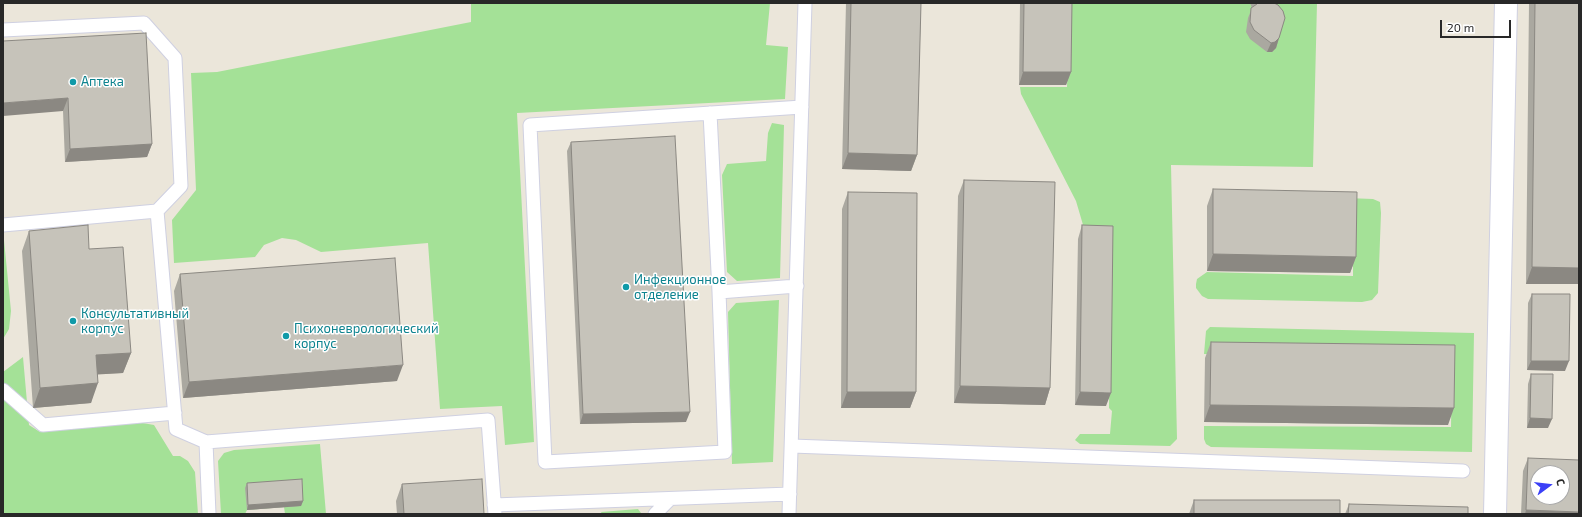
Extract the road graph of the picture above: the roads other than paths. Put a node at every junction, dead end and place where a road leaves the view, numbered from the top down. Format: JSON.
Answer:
{"nodes":[{"id":1,"x":805,"y":3,"type":"edge"},
{"id":2,"x":1506,"y":3,"type":"edge"},
{"id":3,"x":3,"y":30,"type":"edge"},
{"id":4,"x":802,"y":107,"type":"junction"},
{"id":5,"x":710,"y":113,"type":"junction"},
{"id":6,"x":157,"y":211,"type":"junction"},
{"id":7,"x":3,"y":225,"type":"edge"},
{"id":8,"x":797,"y":286,"type":"junction"},
{"id":9,"x":719,"y":292,"type":"junction"},
{"id":10,"x":3,"y":390,"type":"edge"},
{"id":11,"x":174,"y":413,"type":"junction"},
{"id":12,"x":206,"y":442,"type":"junction"},
{"id":13,"x":792,"y":446,"type":"junction"},
{"id":14,"x":1462,"y":471,"type":"dead end"},
{"id":15,"x":790,"y":494,"type":"junction"},
{"id":16,"x":670,"y":499,"type":"junction"},
{"id":17,"x":495,"y":510,"type":"edge"},
{"id":18,"x":209,"y":514,"type":"edge"},
{"id":19,"x":655,"y":514,"type":"edge"},
{"id":20,"x":789,"y":514,"type":"edge"},
{"id":21,"x":1495,"y":514,"type":"edge"}],
"edges":[{"from":1,"to":4,"type":"lane"},
{"from":2,"to":21,"type":"street"},
{"from":3,"to":6,"type":"lane"},
{"from":4,"to":5,"type":"lane"},
{"from":4,"to":8,"type":"lane"},
{"from":5,"to":9,"type":"lane"},
{"from":5,"to":9,"type":"lane"},
{"from":6,"to":7,"type":"lane"},
{"from":6,"to":11,"type":"lane"},
{"from":8,"to":9,"type":"lane"},
{"from":8,"to":13,"type":"lane"},
{"from":10,"to":11,"type":"lane"},
{"from":11,"to":12,"type":"lane"},
{"from":12,"to":17,"type":"lane"},
{"from":12,"to":18,"type":"lane"},
{"from":13,"to":14,"type":"lane"},
{"from":13,"to":15,"type":"lane"},
{"from":15,"to":16,"type":"lane"},
{"from":15,"to":20,"type":"lane"},
{"from":16,"to":17,"type":"lane"},
{"from":16,"to":19,"type":"lane"}]}
